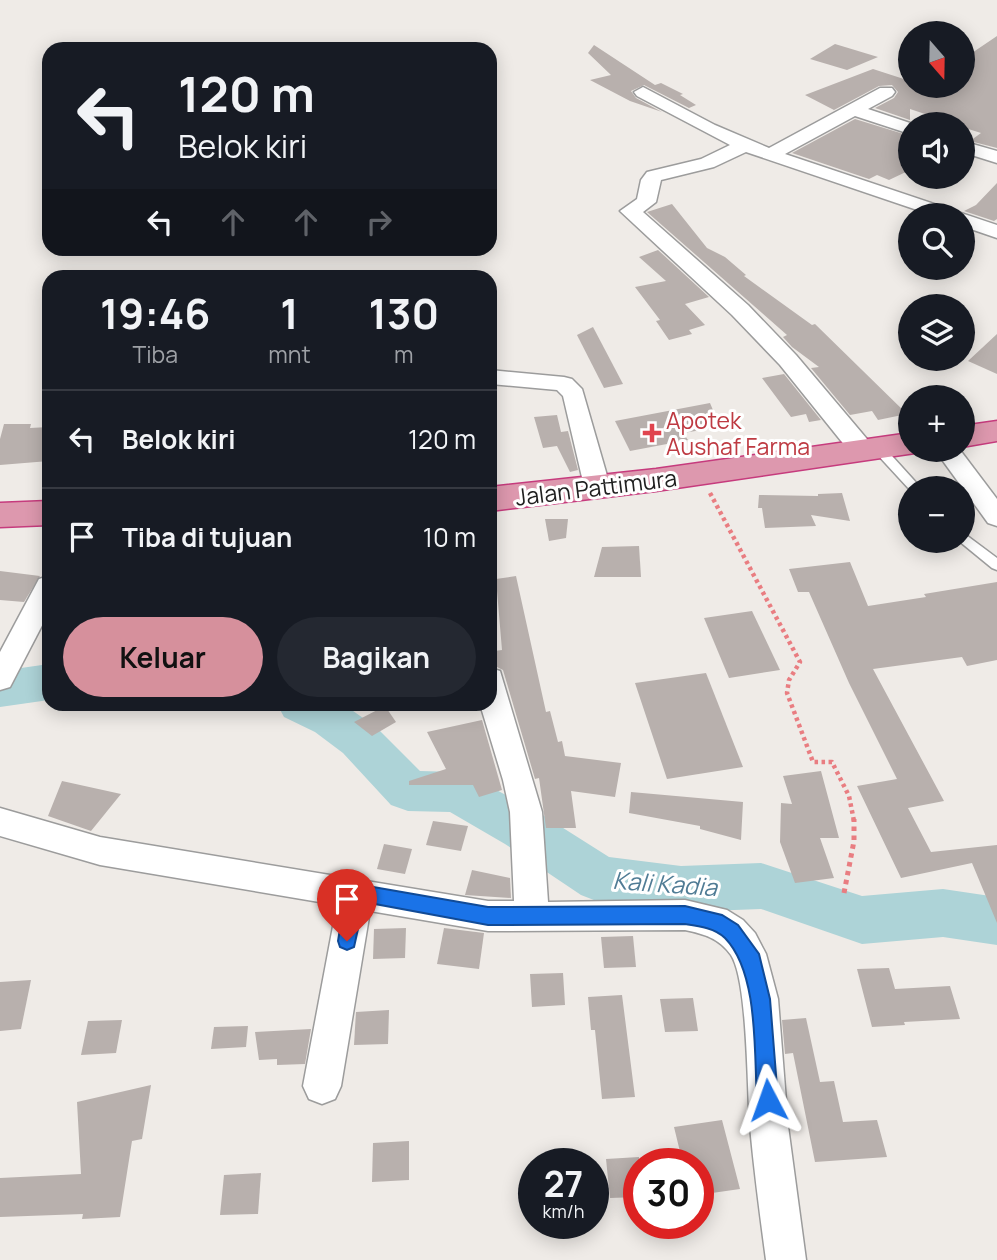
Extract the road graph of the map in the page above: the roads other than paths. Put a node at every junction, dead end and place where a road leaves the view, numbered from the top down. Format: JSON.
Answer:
{"nodes":[{"id":1,"x":643,"y":92,"type":"dead end"},
{"id":2,"x":886,"y":92,"type":"dead end"},
{"id":3,"x":855,"y":110,"type":"junction"},
{"id":4,"x":898,"y":125,"type":"edge"},
{"id":5,"x":745,"y":145,"type":"junction"},
{"id":6,"x":975,"y":150,"type":"edge"},
{"id":7,"x":771,"y":155,"type":"junction"},
{"id":8,"x":997,"y":158,"type":"edge"},
{"id":9,"x":914,"y":203,"type":"edge"},
{"id":10,"x":975,"y":224,"type":"edge"},
{"id":11,"x":997,"y":232,"type":"edge"},
{"id":12,"x":497,"y":378,"type":"edge"},
{"id":13,"x":997,"y":431,"type":"edge"},
{"id":14,"x":975,"y":435,"type":"edge"},
{"id":15,"x":884,"y":448,"type":"edge"},
{"id":16,"x":956,"y":462,"type":"edge"},
{"id":17,"x":906,"y":476,"type":"edge"},
{"id":18,"x":597,"y":486,"type":"junction"},
{"id":19,"x":497,"y":498,"type":"edge"},
{"id":20,"x":42,"y":513,"type":"edge"},
{"id":21,"x":0,"y":515,"type":"edge"},
{"id":22,"x":997,"y":517,"type":"edge"},
{"id":23,"x":975,"y":547,"type":"edge"},
{"id":24,"x":997,"y":565,"type":"edge"},
{"id":25,"x":42,"y":600,"type":"edge"},
{"id":26,"x":7,"y":668,"type":"edge"},
{"id":27,"x":497,"y":711,"type":"edge"},
{"id":28,"x":0,"y":822,"type":"edge"},
{"id":29,"x":356,"y":893,"type":"junction"},
{"id":30,"x":530,"y":895,"type":"junction"},
{"id":31,"x":322,"y":1086,"type":"dead end"},
{"id":32,"x":786,"y":1260,"type":"edge"}],
"edges":[{"from":1,"to":5,"type":"street"},
{"from":2,"to":3,"type":"street"},
{"from":3,"to":4,"type":"street"},
{"from":3,"to":7,"type":"street"},
{"from":5,"to":7,"type":"street"},
{"from":5,"to":15,"type":"street"},
{"from":6,"to":8,"type":"street"},
{"from":7,"to":9,"type":"street"},
{"from":10,"to":11,"type":"street"},
{"from":12,"to":18,"type":"street"},
{"from":13,"to":14,"type":"highway"},
{"from":15,"to":17,"type":"lane"},
{"from":15,"to":18,"type":"highway","name":"Jalan Pattimura"},
{"from":16,"to":22,"type":"street"},
{"from":18,"to":19,"type":"highway","name":"Jalan Pattimura"},
{"from":20,"to":21,"type":"highway"},
{"from":23,"to":24,"type":"lane"},
{"from":25,"to":26,"type":"street"},
{"from":27,"to":30,"type":"street"},
{"from":28,"to":29,"type":"street"},
{"from":29,"to":30,"type":"street"},
{"from":29,"to":31,"type":"street"},
{"from":30,"to":32,"type":"street"}]}
